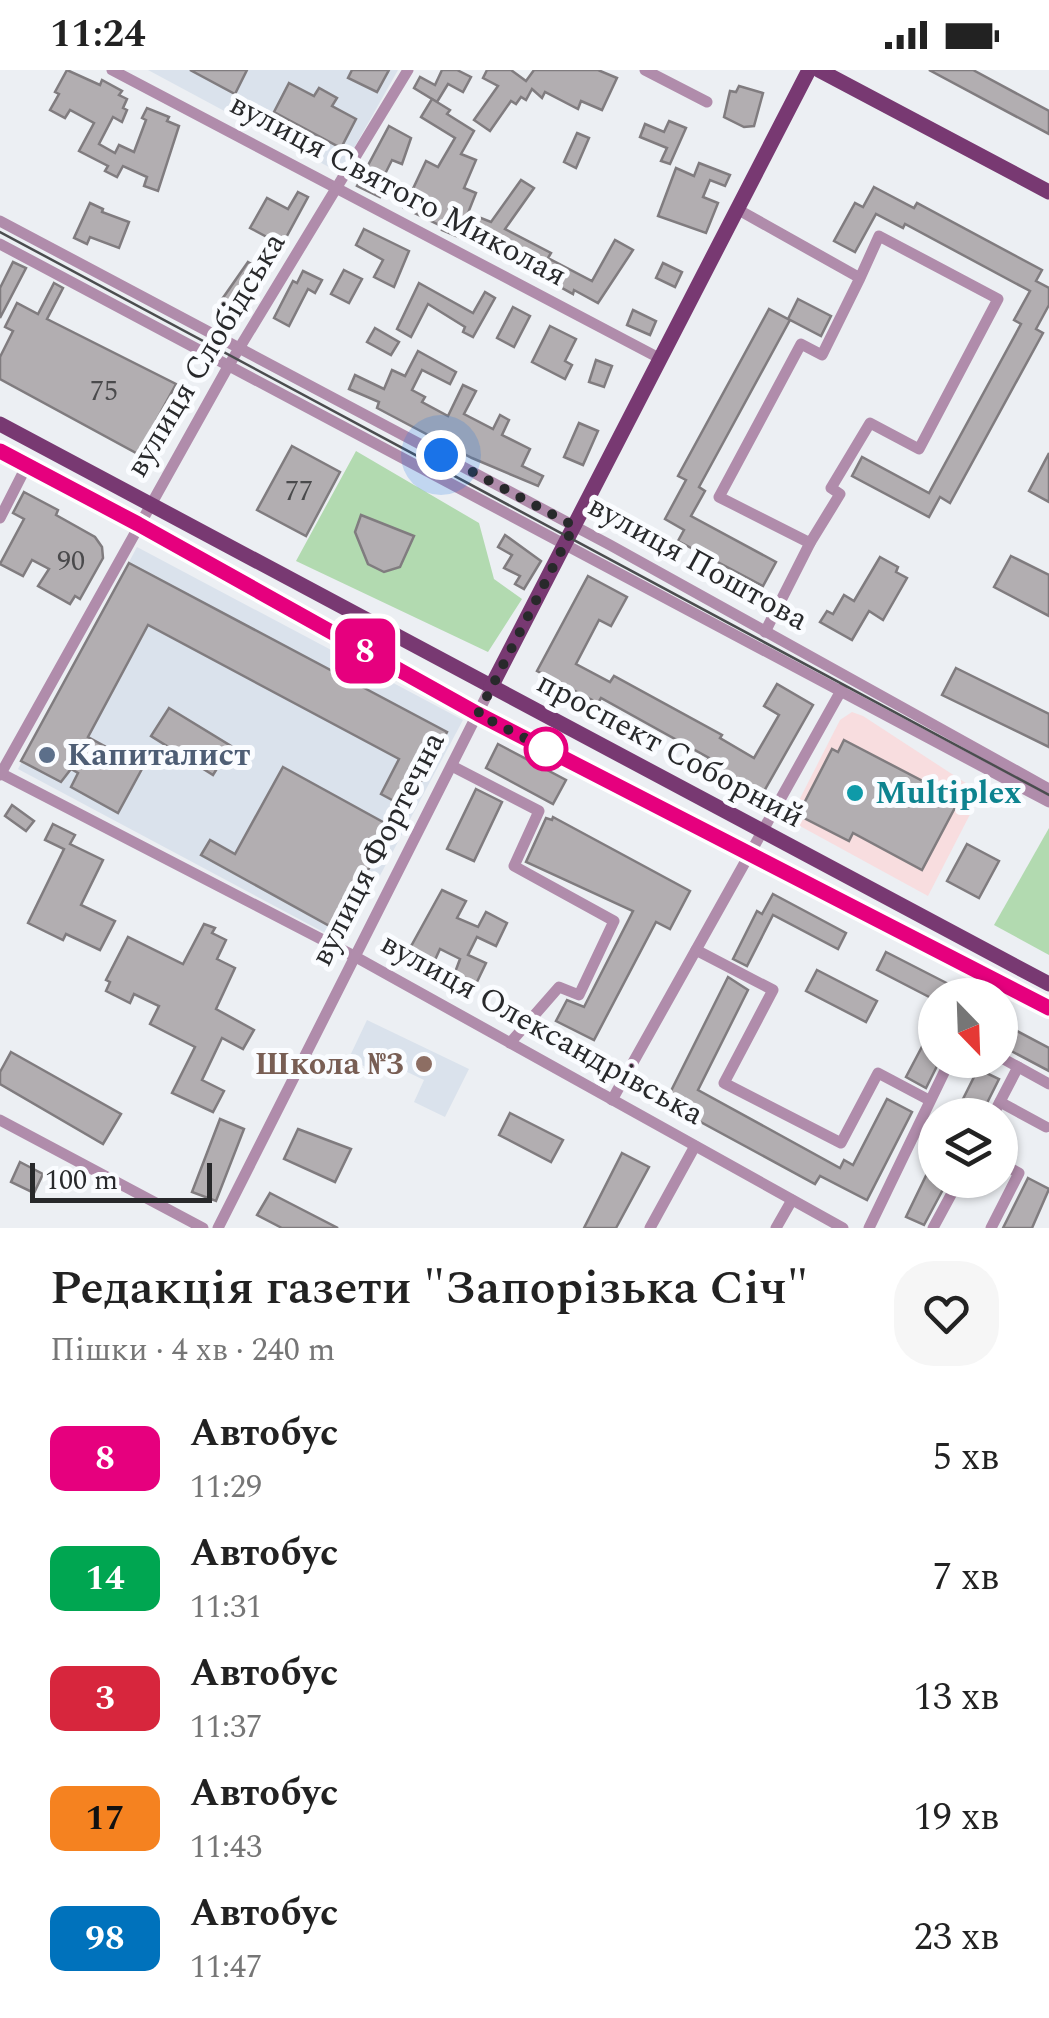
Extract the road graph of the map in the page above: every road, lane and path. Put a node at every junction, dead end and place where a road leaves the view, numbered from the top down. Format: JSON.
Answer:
{"nodes":[{"id":1,"x":112,"y":70,"type":"edge"},
{"id":2,"x":408,"y":70,"type":"edge"},
{"id":3,"x":645,"y":70,"type":"edge"},
{"id":4,"x":809,"y":70,"type":"edge"},
{"id":5,"x":819,"y":70,"type":"edge"},
{"id":6,"x":707,"y":102,"type":"dead end"},
{"id":7,"x":337,"y":190,"type":"junction"},
{"id":8,"x":1049,"y":192,"type":"edge"},
{"id":9,"x":736,"y":209,"type":"junction"},
{"id":10,"x":0,"y":222,"type":"edge"},
{"id":11,"x":0,"y":244,"type":"edge"},
{"id":12,"x":860,"y":278,"type":"junction"},
{"id":13,"x":242,"y":348,"type":"junction"},
{"id":14,"x":658,"y":358,"type":"junction"},
{"id":15,"x":229,"y":366,"type":"junction"},
{"id":16,"x":0,"y":424,"type":"edge"},
{"id":17,"x":0,"y":451,"type":"edge"},
{"id":18,"x":27,"y":465,"type":"junction"},
{"id":19,"x":149,"y":504,"type":"junction"},
{"id":20,"x":0,"y":518,"type":"edge"},
{"id":21,"x":138,"y":524,"type":"junction"},
{"id":22,"x":574,"y":526,"type":"junction"},
{"id":23,"x":810,"y":543,"type":"junction"},
{"id":24,"x":562,"y":544,"type":"junction"},
{"id":25,"x":764,"y":632,"type":"junction"},
{"id":26,"x":848,"y":677,"type":"junction"},
{"id":27,"x":491,"y":687,"type":"junction"},
{"id":28,"x":840,"y":692,"type":"junction"},
{"id":29,"x":478,"y":714,"type":"junction"},
{"id":30,"x":452,"y":766,"type":"junction"},
{"id":31,"x":0,"y":774,"type":"edge"},
{"id":32,"x":1049,"y":789,"type":"edge"},
{"id":33,"x":1049,"y":802,"type":"edge"},
{"id":34,"x":762,"y":830,"type":"junction"},
{"id":35,"x":750,"y":854,"type":"junction"},
{"id":36,"x":696,"y":950,"type":"junction"},
{"id":37,"x":354,"y":956,"type":"junction"},
{"id":38,"x":992,"y":978,"type":"edge"},
{"id":39,"x":1049,"y":984,"type":"edge"},
{"id":40,"x":1018,"y":992,"type":"edge"},
{"id":41,"x":1049,"y":1008,"type":"edge"},
{"id":42,"x":510,"y":1043,"type":"junction"},
{"id":43,"x":1018,"y":1067,"type":"edge"},
{"id":44,"x":1049,"y":1084,"type":"edge"},
{"id":45,"x":925,"y":1098,"type":"edge"},
{"id":46,"x":612,"y":1100,"type":"junction"},
{"id":47,"x":1018,"y":1111,"type":"edge"},
{"id":48,"x":0,"y":1120,"type":"edge"},
{"id":49,"x":918,"y":1123,"type":"edge"},
{"id":50,"x":1048,"y":1125,"type":"edge"},
{"id":51,"x":695,"y":1146,"type":"junction"},
{"id":52,"x":949,"y":1198,"type":"edge"},
{"id":53,"x":1006,"y":1198,"type":"edge"},
{"id":54,"x":792,"y":1200,"type":"junction"},
{"id":55,"x":203,"y":1228,"type":"edge"},
{"id":56,"x":218,"y":1228,"type":"edge"},
{"id":57,"x":650,"y":1228,"type":"edge"},
{"id":58,"x":776,"y":1228,"type":"edge"},
{"id":59,"x":843,"y":1228,"type":"edge"},
{"id":60,"x":869,"y":1228,"type":"edge"},
{"id":61,"x":933,"y":1228,"type":"edge"},
{"id":62,"x":990,"y":1228,"type":"edge"}],
"edges":[{"from":1,"to":7,"type":"street","name":"вулиця Святого Миколая"},
{"from":2,"to":7,"type":"street","name":"вулиця Слобідська"},
{"from":3,"to":6,"type":"street"},
{"from":4,"to":9,"type":"main road","name":"вулиця Фортечна"},
{"from":5,"to":8,"type":"main road"},
{"from":7,"to":13,"type":"street","name":"вулиця Слобідська"},
{"from":7,"to":14,"type":"street","name":"вулиця Святого Миколая"},
{"from":9,"to":12,"type":"street"},
{"from":9,"to":14,"type":"main road","name":"вулиця Фортечна"},
{"from":10,"to":13,"type":"street","name":"вулиця Поштова"},
{"from":11,"to":15,"type":"street","name":"вулиця Поштова"},
{"from":12,"to":23,"type":"street"},
{"from":12,"to":23,"type":"street"},
{"from":13,"to":15,"type":"street","name":"вулиця Слобідська"},
{"from":13,"to":22,"type":"street","name":"вулиця Поштова"},
{"from":14,"to":22,"type":"main road","name":"вулиця Фортечна"},
{"from":15,"to":19,"type":"street","name":"вулиця Слобідська"},
{"from":15,"to":24,"type":"street","name":"вулиця Поштова"},
{"from":16,"to":19,"type":"main road","name":"проспект Соборний"},
{"from":17,"to":18,"type":"main road","name":"проспект Соборний"},
{"from":18,"to":20,"type":"street"},
{"from":18,"to":21,"type":"main road","name":"проспект Соборний"},
{"from":19,"to":21,"type":"street","name":"вулиця Слобідська"},
{"from":19,"to":27,"type":"main road","name":"проспект Соборний"},
{"from":21,"to":29,"type":"main road","name":"проспект Соборний"},
{"from":21,"to":31,"type":"street","name":"вулиця Слобідська"},
{"from":22,"to":24,"type":"main road","name":"вулиця Фортечна"},
{"from":22,"to":25,"type":"street","name":"вулиця Поштова"},
{"from":23,"to":25,"type":"street"},
{"from":24,"to":27,"type":"main road","name":"вулиця Фортечна"},
{"from":24,"to":28,"type":"street","name":"вулиця Поштова"},
{"from":25,"to":26,"type":"street","name":"вулиця Поштова"},
{"from":26,"to":28,"type":"street"},
{"from":26,"to":32,"type":"street","name":"вулиця Поштова"},
{"from":27,"to":29,"type":"street","name":"вулиця Фортечна"},
{"from":27,"to":34,"type":"main road","name":"проспект Соборний"},
{"from":28,"to":33,"type":"street","name":"вулиця Поштова"},
{"from":28,"to":34,"type":"street"},
{"from":29,"to":30,"type":"street","name":"вулиця Фортечна"},
{"from":29,"to":35,"type":"main road","name":"проспект Соборний"},
{"from":30,"to":37,"type":"street","name":"вулиця Фортечна"},
{"from":30,"to":42,"type":"street"},
{"from":31,"to":37,"type":"street","name":"вулиця Олександрівська"},
{"from":34,"to":35,"type":"street"},
{"from":34,"to":39,"type":"main road","name":"проспект Соборний"},
{"from":35,"to":36,"type":"street"},
{"from":35,"to":38,"type":"main road","name":"проспект Соборний"},
{"from":36,"to":45,"type":"street"},
{"from":36,"to":46,"type":"street"},
{"from":37,"to":42,"type":"street","name":"вулиця Олександрівська"},
{"from":37,"to":56,"type":"street","name":"вулиця Фортечна"},
{"from":40,"to":41,"type":"main road","name":"проспект Соборний"},
{"from":42,"to":46,"type":"street","name":"вулиця Олександрівська"},
{"from":43,"to":44,"type":"street"},
{"from":46,"to":51,"type":"street","name":"вулиця Олександрівська"},
{"from":47,"to":50,"type":"street"},
{"from":48,"to":55,"type":"street"},
{"from":49,"to":60,"type":"street"},
{"from":51,"to":54,"type":"street","name":"вулиця Олександрівська"},
{"from":51,"to":57,"type":"street"},
{"from":52,"to":61,"type":"street"},
{"from":53,"to":62,"type":"street"},
{"from":54,"to":58,"type":"street"},
{"from":54,"to":59,"type":"street","name":"вулиця Олександрівська"}]}
